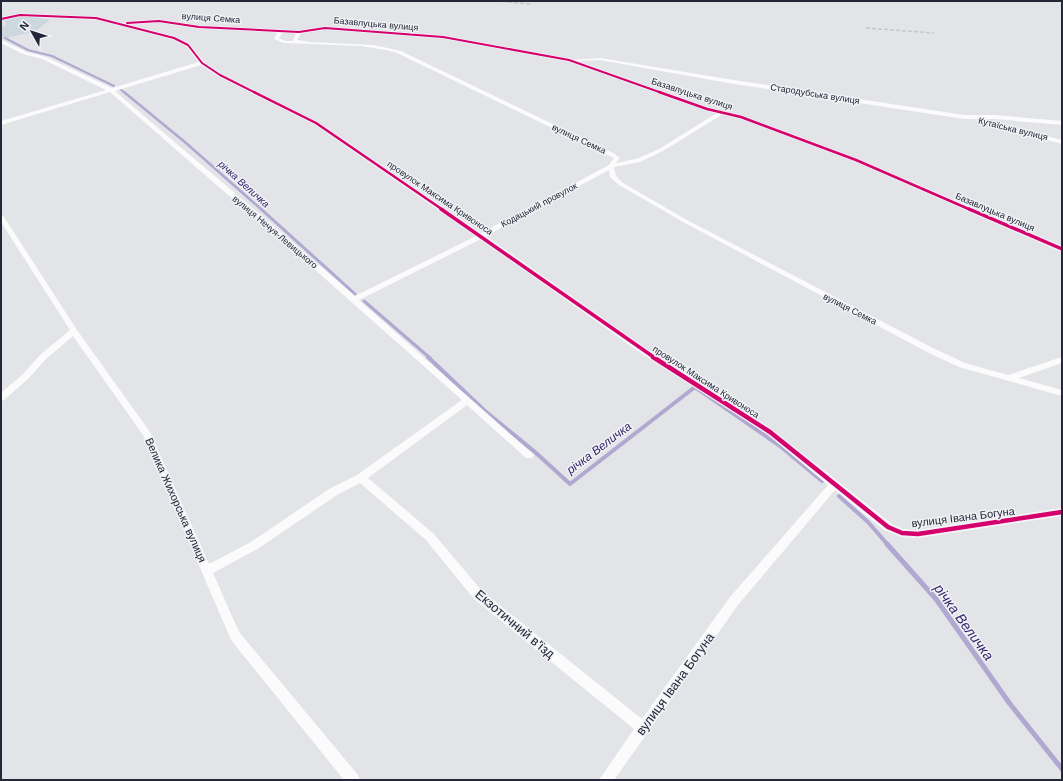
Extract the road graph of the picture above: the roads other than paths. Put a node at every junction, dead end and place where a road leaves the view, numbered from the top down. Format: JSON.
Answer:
{"nodes":[{"id":1,"x":1,"y":19,"type":"edge"},
{"id":2,"x":123,"y":24,"type":"junction"},
{"id":3,"x":280,"y":31,"type":"junction"},
{"id":4,"x":299,"y":32,"type":"junction"},
{"id":5,"x":1,"y":41,"type":"edge"},
{"id":6,"x":296,"y":42,"type":"junction"},
{"id":7,"x":569,"y":60,"type":"junction"},
{"id":8,"x":202,"y":63,"type":"junction"},
{"id":9,"x":111,"y":90,"type":"junction"},
{"id":10,"x":723,"y":112,"type":"junction"},
{"id":11,"x":964,"y":118,"type":"junction"},
{"id":12,"x":1,"y":122,"type":"edge"},
{"id":13,"x":1062,"y":123,"type":"edge"},
{"id":14,"x":1062,"y":142,"type":"edge"},
{"id":15,"x":611,"y":166,"type":"junction"},
{"id":16,"x":1,"y":217,"type":"edge"},
{"id":17,"x":481,"y":236,"type":"junction"},
{"id":18,"x":1062,"y":249,"type":"edge"},
{"id":19,"x":354,"y":300,"type":"junction"},
{"id":20,"x":74,"y":331,"type":"junction"},
{"id":21,"x":1062,"y":360,"type":"edge"},
{"id":22,"x":1008,"y":378,"type":"junction"},
{"id":23,"x":1062,"y":394,"type":"edge"},
{"id":24,"x":1,"y":398,"type":"edge"},
{"id":25,"x":467,"y":401,"type":"junction"},
{"id":26,"x":529,"y":455,"type":"dead end"},
{"id":27,"x":361,"y":478,"type":"junction"},
{"id":28,"x":835,"y":484,"type":"junction"},
{"id":29,"x":1062,"y":512,"type":"edge"},
{"id":30,"x":207,"y":572,"type":"junction"},
{"id":31,"x":643,"y":728,"type":"junction"},
{"id":32,"x":353,"y":780,"type":"edge"},
{"id":33,"x":606,"y":780,"type":"edge"}],
"edges":[{"from":1,"to":2,"type":"street","name":"провулок Максима Кривоноса"},
{"from":2,"to":3,"type":"street","name":"вулиця Семка"},
{"from":2,"to":8,"type":"street","name":"провулок Максима Кривоноса"},
{"from":3,"to":4,"type":"street","name":"вулиця Семка"},
{"from":3,"to":6,"type":"street","name":"вулиця Семка"},
{"from":4,"to":6,"type":"street"},
{"from":4,"to":7,"type":"street","name":"Базавлуцька вулиця"},
{"from":5,"to":9,"type":"street","name":"вулиця Нечуя-Левицького"},
{"from":6,"to":15,"type":"street","name":"вулиця Семка"},
{"from":7,"to":10,"type":"street","name":"Базавлуцька вулиця"},
{"from":7,"to":11,"type":"street","name":"Стародубська вулиця"},
{"from":8,"to":9,"type":"street"},
{"from":8,"to":17,"type":"street","name":"провулок Максима Кривоноса"},
{"from":9,"to":12,"type":"street"},
{"from":9,"to":19,"type":"street","name":"вулиця Нечуя-Левицького"},
{"from":10,"to":15,"type":"street","name":"Кодацький провулок"},
{"from":10,"to":18,"type":"street","name":"Базавлуцька вулиця"},
{"from":11,"to":13,"type":"street","name":"Стародубська вулиця"},
{"from":11,"to":14,"type":"street","name":"Кутаїська вулиця"},
{"from":15,"to":17,"type":"street","name":"Кодацький провулок"},
{"from":15,"to":22,"type":"street","name":"вулиця Семка"},
{"from":16,"to":20,"type":"street","name":"Велика Жихорська вулиця"},
{"from":17,"to":19,"type":"street","name":"Кодацький провулок"},
{"from":17,"to":28,"type":"street","name":"провулок Максима Кривоноса"},
{"from":19,"to":25,"type":"street","name":"вулиця Нечуя-Левицького"},
{"from":20,"to":24,"type":"street"},
{"from":20,"to":30,"type":"street","name":"Велика Жихорська вулиця"},
{"from":21,"to":22,"type":"street"},
{"from":22,"to":23,"type":"street","name":"вулиця Семка"},
{"from":25,"to":26,"type":"street","name":"вулиця Нечуя-Левицького"},
{"from":25,"to":27,"type":"street"},
{"from":27,"to":30,"type":"street"},
{"from":27,"to":31,"type":"street","name":"Екзотичний в'їзд"},
{"from":28,"to":29,"type":"street","name":"вулиця Івана Богуна"},
{"from":28,"to":31,"type":"street","name":"вулиця Івана Богуна"},
{"from":30,"to":32,"type":"street","name":"Велика Жихорська вулиця"},
{"from":31,"to":33,"type":"street","name":"вулиця Івана Богуна"}]}
